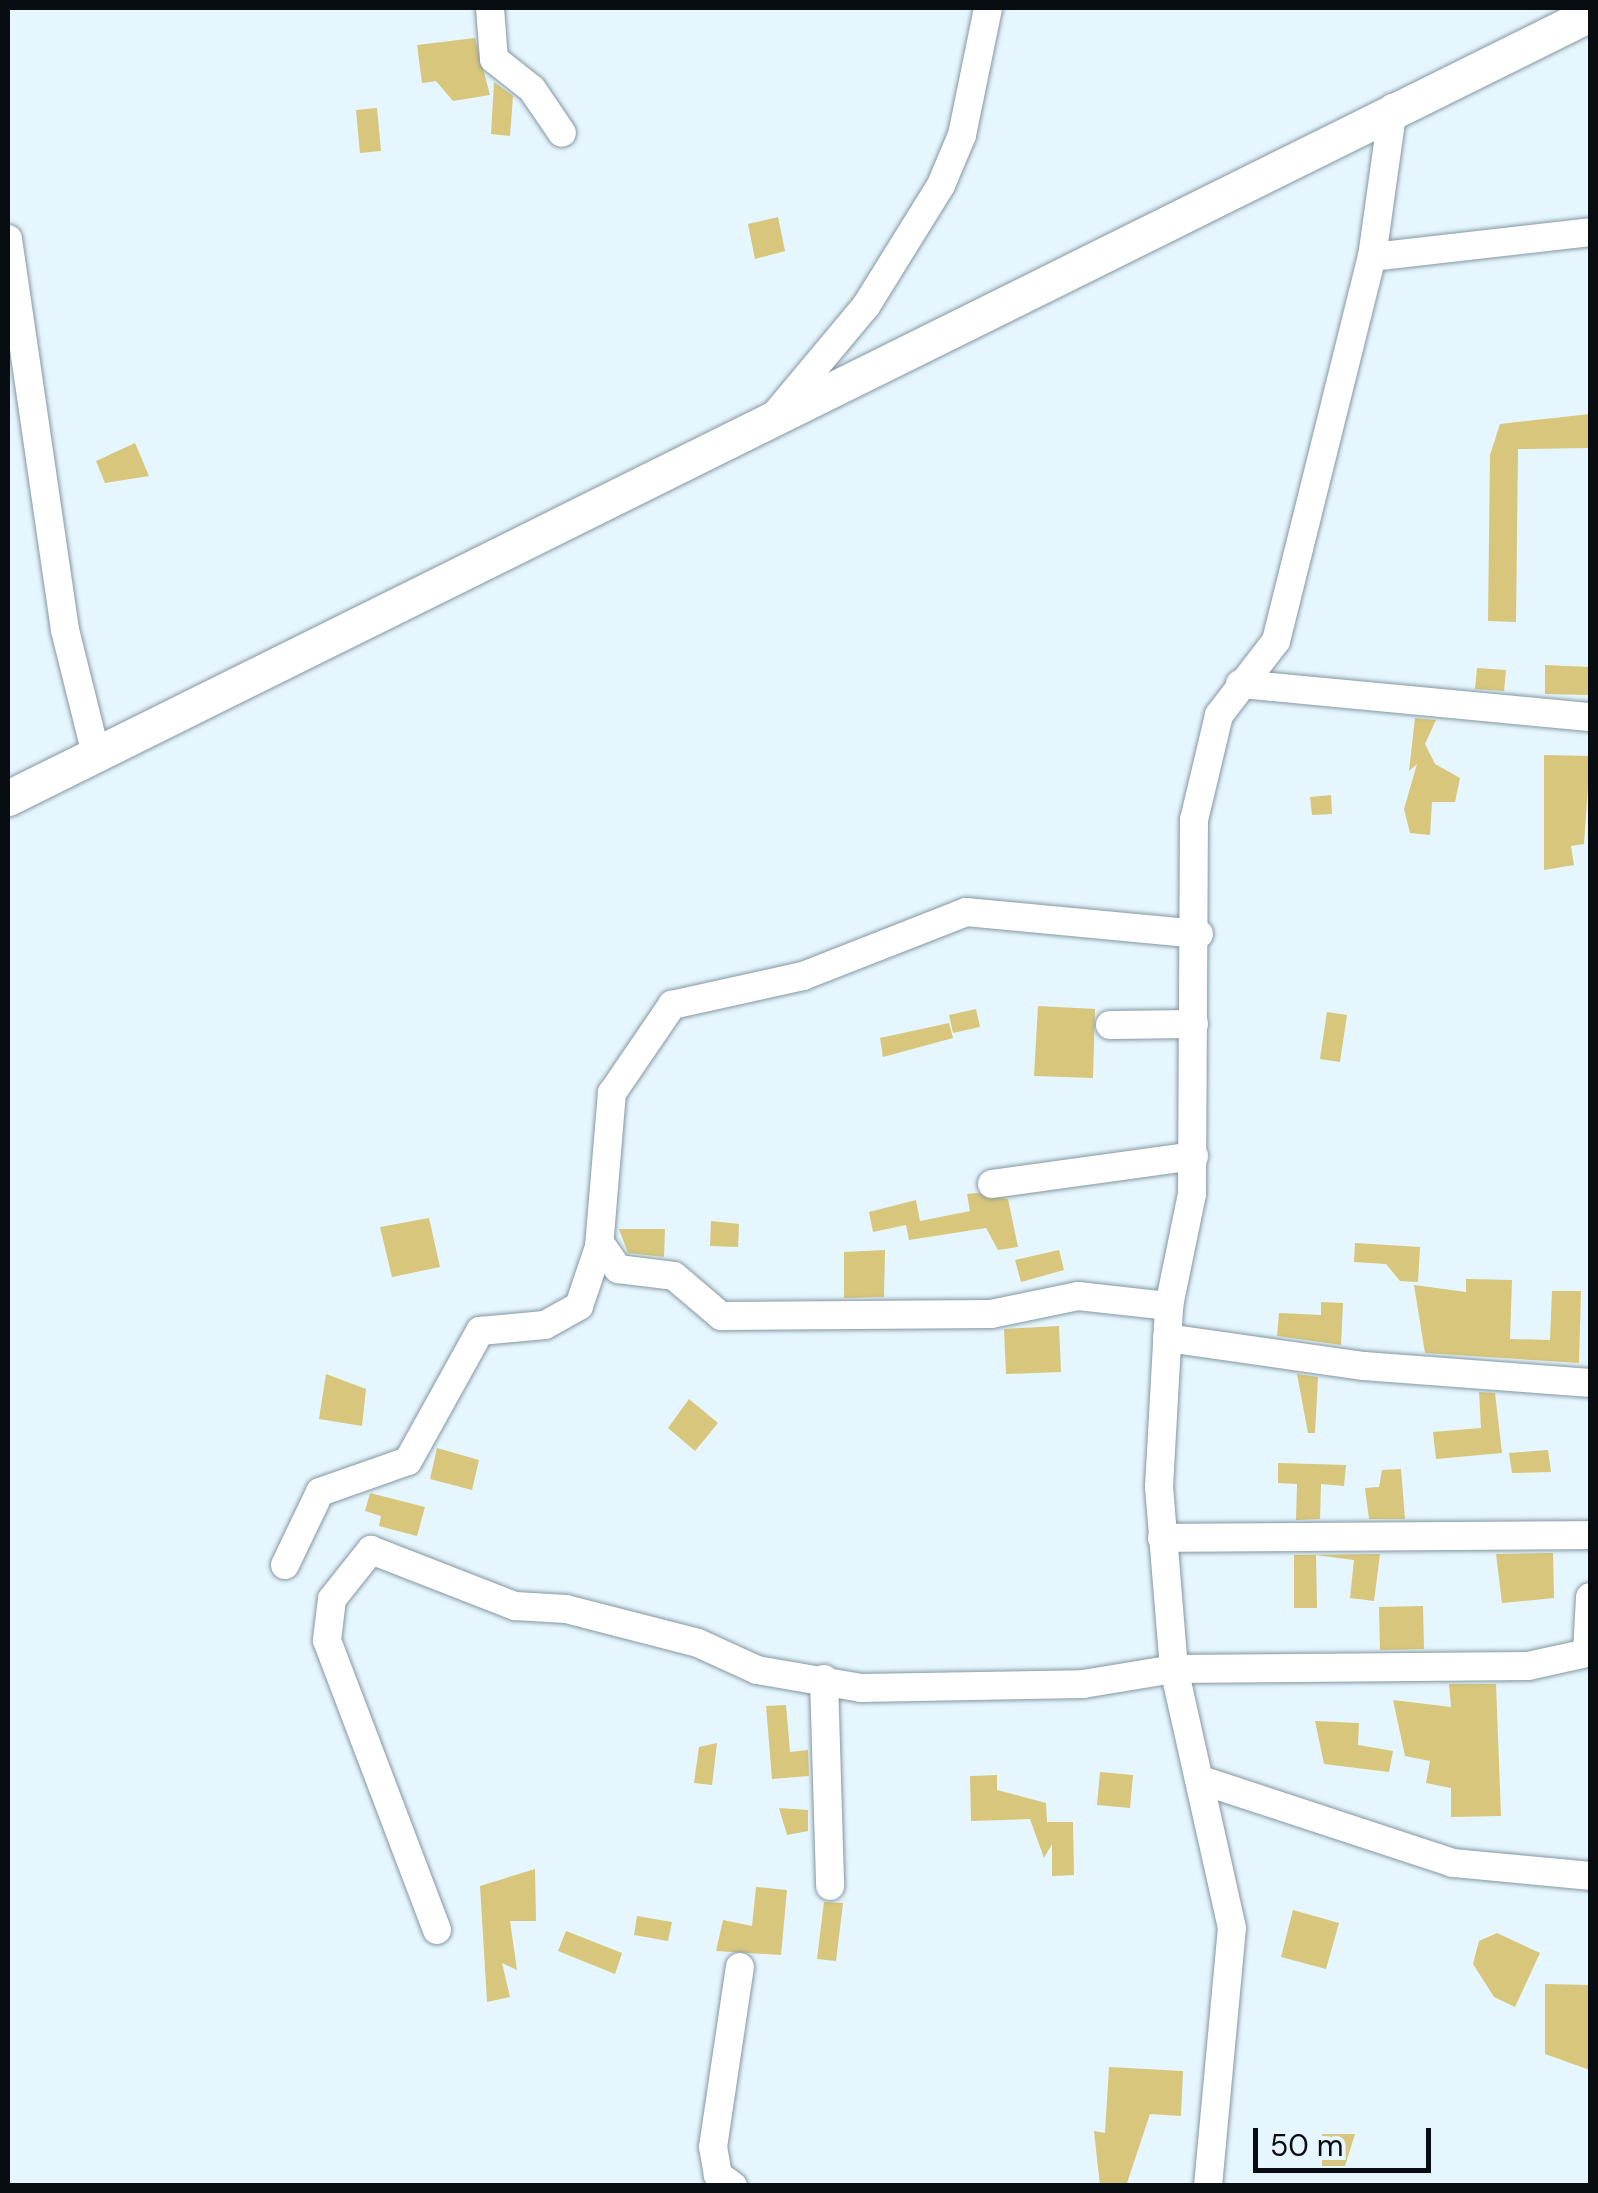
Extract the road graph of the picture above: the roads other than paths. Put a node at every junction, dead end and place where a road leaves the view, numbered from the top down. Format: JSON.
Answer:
{"nodes":[{"id":1,"x":490,"y":8,"type":"edge"},
{"id":2,"x":988,"y":8,"type":"edge"},
{"id":3,"x":1590,"y":14,"type":"edge"},
{"id":4,"x":1392,"y":107,"type":"junction"},
{"id":5,"x":562,"y":133,"type":"dead end"},
{"id":6,"x":1590,"y":232,"type":"edge"},
{"id":7,"x":8,"y":238,"type":"edge"},
{"id":8,"x":1372,"y":256,"type":"junction"},
{"id":9,"x":773,"y":417,"type":"junction"},
{"id":10,"x":1240,"y":684,"type":"junction"},
{"id":11,"x":1590,"y":716,"type":"edge"},
{"id":12,"x":96,"y":754,"type":"junction"},
{"id":13,"x":8,"y":798,"type":"edge"},
{"id":14,"x":1199,"y":934,"type":"junction"},
{"id":15,"x":1194,"y":1024,"type":"junction"},
{"id":16,"x":1110,"y":1026,"type":"dead end"},
{"id":17,"x":1194,"y":1156,"type":"junction"},
{"id":18,"x":992,"y":1184,"type":"dead end"},
{"id":19,"x":600,"y":1243,"type":"junction"},
{"id":20,"x":1169,"y":1306,"type":"junction"},
{"id":21,"x":1167,"y":1338,"type":"junction"},
{"id":22,"x":1590,"y":1383,"type":"edge"},
{"id":23,"x":1590,"y":1535,"type":"edge"},
{"id":24,"x":1162,"y":1538,"type":"junction"},
{"id":25,"x":285,"y":1565,"type":"dead end"},
{"id":26,"x":1590,"y":1597,"type":"edge"},
{"id":27,"x":1174,"y":1668,"type":"junction"},
{"id":28,"x":824,"y":1679,"type":"junction"},
{"id":29,"x":1204,"y":1782,"type":"junction"},
{"id":30,"x":1590,"y":1876,"type":"edge"},
{"id":31,"x":830,"y":1886,"type":"dead end"},
{"id":32,"x":438,"y":1930,"type":"dead end"},
{"id":33,"x":740,"y":1967,"type":"dead end"},
{"id":34,"x":733,"y":2186,"type":"edge"},
{"id":35,"x":1208,"y":2186,"type":"edge"}],
"edges":[{"from":1,"to":5,"type":"street"},
{"from":2,"to":9,"type":"street"},
{"from":3,"to":4,"type":"street"},
{"from":4,"to":8,"type":"street"},
{"from":4,"to":9,"type":"street"},
{"from":6,"to":8,"type":"street"},
{"from":7,"to":12,"type":"street"},
{"from":8,"to":10,"type":"street"},
{"from":9,"to":12,"type":"street"},
{"from":10,"to":11,"type":"street"},
{"from":10,"to":14,"type":"street"},
{"from":12,"to":13,"type":"street"},
{"from":14,"to":15,"type":"street"},
{"from":14,"to":19,"type":"street"},
{"from":15,"to":16,"type":"street"},
{"from":15,"to":17,"type":"street"},
{"from":17,"to":18,"type":"street"},
{"from":17,"to":20,"type":"street"},
{"from":19,"to":20,"type":"street"},
{"from":19,"to":25,"type":"street"},
{"from":20,"to":21,"type":"street"},
{"from":21,"to":22,"type":"street"},
{"from":21,"to":24,"type":"street"},
{"from":23,"to":24,"type":"street"},
{"from":24,"to":27,"type":"street"},
{"from":26,"to":27,"type":"street"},
{"from":27,"to":28,"type":"street"},
{"from":27,"to":29,"type":"street"},
{"from":28,"to":31,"type":"street"},
{"from":28,"to":32,"type":"street"},
{"from":29,"to":30,"type":"street"},
{"from":29,"to":35,"type":"street"},
{"from":33,"to":34,"type":"street"}]}
